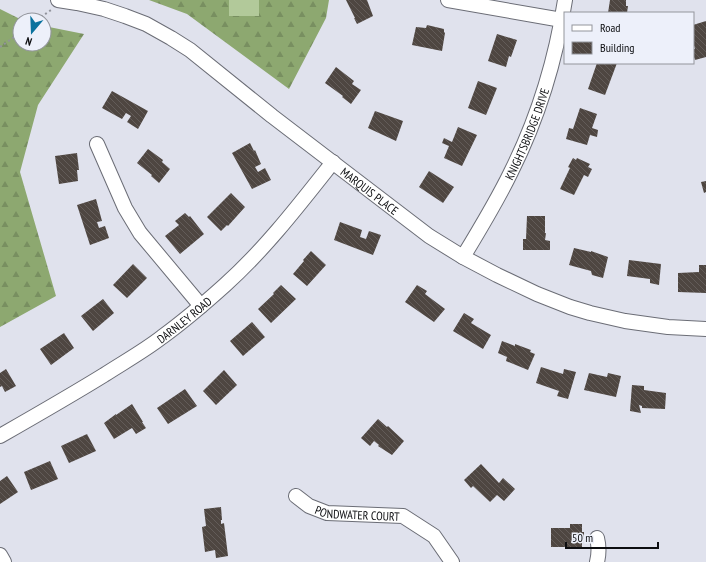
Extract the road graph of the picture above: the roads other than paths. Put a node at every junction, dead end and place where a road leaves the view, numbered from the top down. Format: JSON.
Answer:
{"nodes":[{"id":1,"x":58,"y":0,"type":"edge"},
{"id":2,"x":448,"y":0,"type":"edge"},
{"id":3,"x":565,"y":0,"type":"edge"},
{"id":4,"x":562,"y":20,"type":"junction"},
{"id":5,"x":97,"y":144,"type":"dead end"},
{"id":6,"x":333,"y":162,"type":"junction"},
{"id":7,"x":463,"y":257,"type":"junction"},
{"id":8,"x":201,"y":306,"type":"junction"},
{"id":9,"x":706,"y":329,"type":"edge"},
{"id":10,"x":0,"y":436,"type":"edge"},
{"id":11,"x":296,"y":496,"type":"dead end"},
{"id":12,"x":597,"y":538,"type":"dead end"},
{"id":13,"x":0,"y":555,"type":"edge"},
{"id":14,"x":4,"y":562,"type":"edge"},
{"id":15,"x":452,"y":562,"type":"edge"},
{"id":16,"x":597,"y":562,"type":"edge"}],
"edges":[{"from":1,"to":6,"type":"street","name":"MARQUIS PLACE"},
{"from":2,"to":4,"type":"street"},
{"from":3,"to":4,"type":"street","name":"KNIGHTSBRIDGE DRIVE"},
{"from":4,"to":7,"type":"street","name":"KNIGHTSBRIDGE DRIVE"},
{"from":5,"to":8,"type":"street"},
{"from":6,"to":7,"type":"street","name":"MARQUIS PLACE"},
{"from":6,"to":8,"type":"street","name":"DARNLEY ROAD"},
{"from":7,"to":9,"type":"street","name":"MARQUIS PLACE"},
{"from":8,"to":10,"type":"street","name":"DARNLEY ROAD"},
{"from":11,"to":15,"type":"street","name":"PONDWATER COURT"},
{"from":12,"to":16,"type":"street"},
{"from":13,"to":14,"type":"street"}]}
